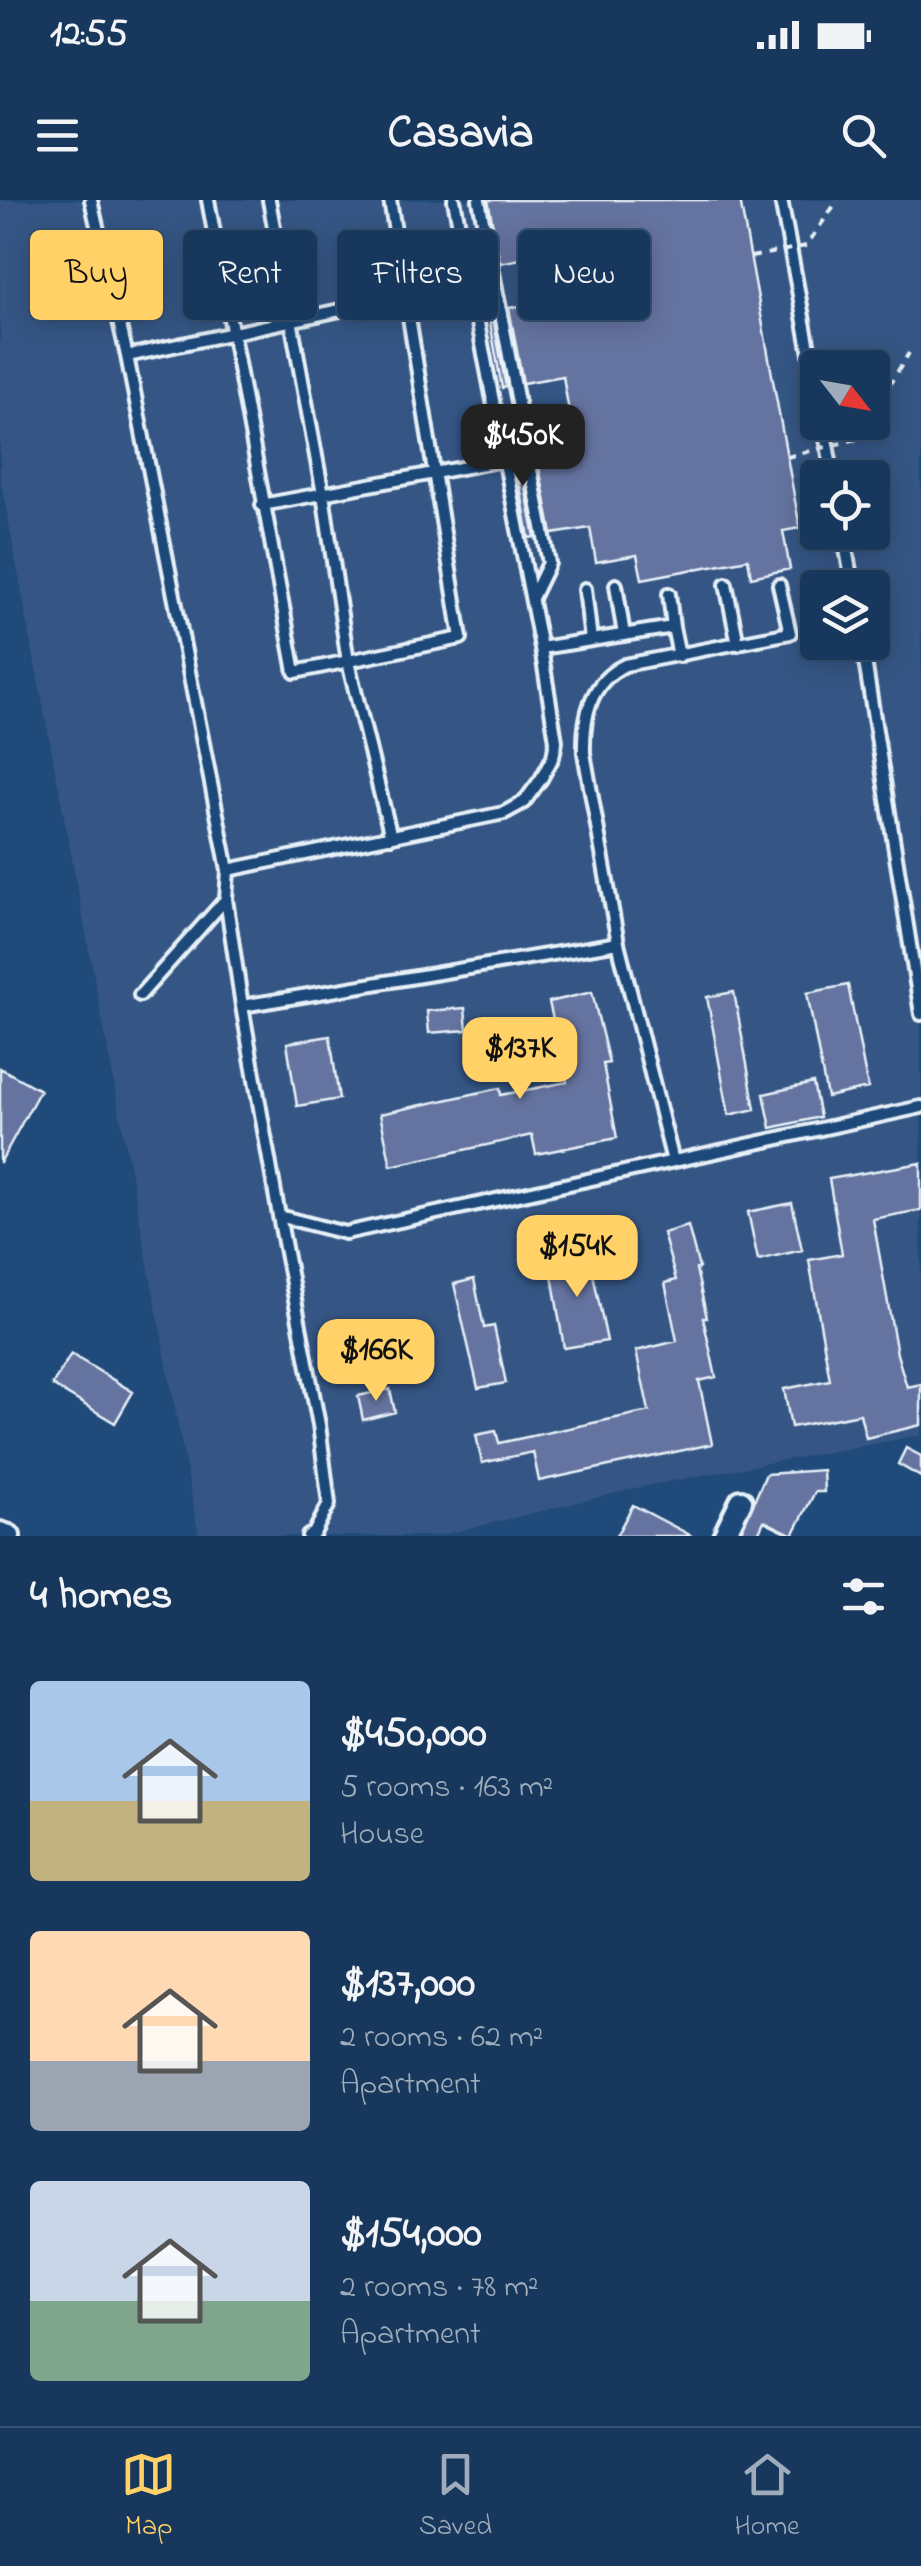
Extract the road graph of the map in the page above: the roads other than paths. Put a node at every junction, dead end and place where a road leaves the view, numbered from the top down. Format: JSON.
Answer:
{"nodes":[{"id":1,"x":91,"y":200,"type":"edge"},
{"id":2,"x":208,"y":200,"type":"edge"},
{"id":3,"x":269,"y":200,"type":"edge"},
{"id":4,"x":390,"y":200,"type":"edge"},
{"id":5,"x":454,"y":200,"type":"edge"},
{"id":6,"x":480,"y":200,"type":"edge"},
{"id":7,"x":781,"y":200,"type":"edge"},
{"id":8,"x":274,"y":230,"type":"edge"},
{"id":9,"x":395,"y":230,"type":"edge"},
{"id":10,"x":460,"y":230,"type":"edge"},
{"id":11,"x":289,"y":320,"type":"joint"},
{"id":12,"x":410,"y":320,"type":"edge"},
{"id":13,"x":477,"y":320,"type":"edge"},
{"id":14,"x":233,"y":333,"type":"junction"},
{"id":15,"x":809,"y":350,"type":"edge"},
{"id":16,"x":127,"y":356,"type":"junction"},
{"id":17,"x":504,"y":460,"type":"junction"},
{"id":18,"x":436,"y":474,"type":"junction"},
{"id":19,"x":323,"y":494,"type":"junction"},
{"id":20,"x":262,"y":505,"type":"junction"},
{"id":21,"x":726,"y":584,"type":"dead end"},
{"id":22,"x":779,"y":585,"type":"dead end"},
{"id":23,"x":616,"y":586,"type":"dead end"},
{"id":24,"x":585,"y":589,"type":"dead end"},
{"id":25,"x":669,"y":594,"type":"dead end"},
{"id":26,"x":532,"y":600,"type":"junction"},
{"id":27,"x":673,"y":627,"type":"junction"},
{"id":28,"x":624,"y":635,"type":"junction"},
{"id":29,"x":591,"y":640,"type":"junction"},
{"id":30,"x":738,"y":644,"type":"junction"},
{"id":31,"x":541,"y":648,"type":"junction"},
{"id":32,"x":679,"y":656,"type":"junction"},
{"id":33,"x":865,"y":660,"type":"edge"},
{"id":34,"x":348,"y":662,"type":"junction"},
{"id":35,"x":391,"y":837,"type":"junction"},
{"id":36,"x":228,"y":870,"type":"junction"},
{"id":37,"x":226,"y":899,"type":"junction"},
{"id":38,"x":618,"y":942,"type":"junction"},
{"id":39,"x":140,"y":996,"type":"dead end"},
{"id":40,"x":242,"y":1006,"type":"junction"},
{"id":41,"x":921,"y":1014,"type":"edge"},
{"id":42,"x":921,"y":1107,"type":"edge"},
{"id":43,"x":672,"y":1161,"type":"junction"},
{"id":44,"x":279,"y":1216,"type":"junction"},
{"id":45,"x":741,"y":1501,"type":"dead end"},
{"id":46,"x":0,"y":1533,"type":"edge"},
{"id":47,"x":10,"y":1536,"type":"edge"},
{"id":48,"x":308,"y":1536,"type":"edge"},
{"id":49,"x":724,"y":1536,"type":"edge"}],
"edges":[{"from":1,"to":16,"type":"lane"},
{"from":2,"to":14,"type":"lane"},
{"from":3,"to":8,"type":"lane"},
{"from":4,"to":9,"type":"lane"},
{"from":5,"to":10,"type":"lane"},
{"from":6,"to":26,"type":"lane"},
{"from":7,"to":15,"type":"lane"},
{"from":11,"to":14,"type":"lane"},
{"from":11,"to":19,"type":"lane"},
{"from":12,"to":18,"type":"lane"},
{"from":13,"to":17,"type":"lane"},
{"from":14,"to":16,"type":"lane"},
{"from":14,"to":20,"type":"lane"},
{"from":16,"to":36,"type":"lane"},
{"from":17,"to":18,"type":"lane"},
{"from":17,"to":26,"type":"lane"},
{"from":18,"to":19,"type":"lane"},
{"from":18,"to":34,"type":"lane"},
{"from":19,"to":20,"type":"lane"},
{"from":19,"to":34,"type":"lane"},
{"from":20,"to":34,"type":"lane"},
{"from":21,"to":30,"type":"lane"},
{"from":22,"to":30,"type":"lane"},
{"from":23,"to":28,"type":"lane"},
{"from":24,"to":29,"type":"lane"},
{"from":25,"to":27,"type":"lane"},
{"from":26,"to":31,"type":"lane"},
{"from":27,"to":28,"type":"lane"},
{"from":27,"to":32,"type":"lane"},
{"from":28,"to":29,"type":"lane"},
{"from":29,"to":31,"type":"lane"},
{"from":30,"to":32,"type":"lane"},
{"from":31,"to":35,"type":"lane"},
{"from":32,"to":38,"type":"lane"},
{"from":33,"to":41,"type":"lane"},
{"from":34,"to":35,"type":"lane"},
{"from":35,"to":36,"type":"lane"},
{"from":36,"to":37,"type":"lane"},
{"from":37,"to":39,"type":"lane"},
{"from":37,"to":40,"type":"lane"},
{"from":38,"to":40,"type":"lane"},
{"from":38,"to":43,"type":"lane"},
{"from":40,"to":44,"type":"lane"},
{"from":42,"to":43,"type":"lane"},
{"from":43,"to":44,"type":"lane"},
{"from":44,"to":48,"type":"lane"},
{"from":45,"to":49,"type":"street"},
{"from":46,"to":47,"type":"street"}]}
